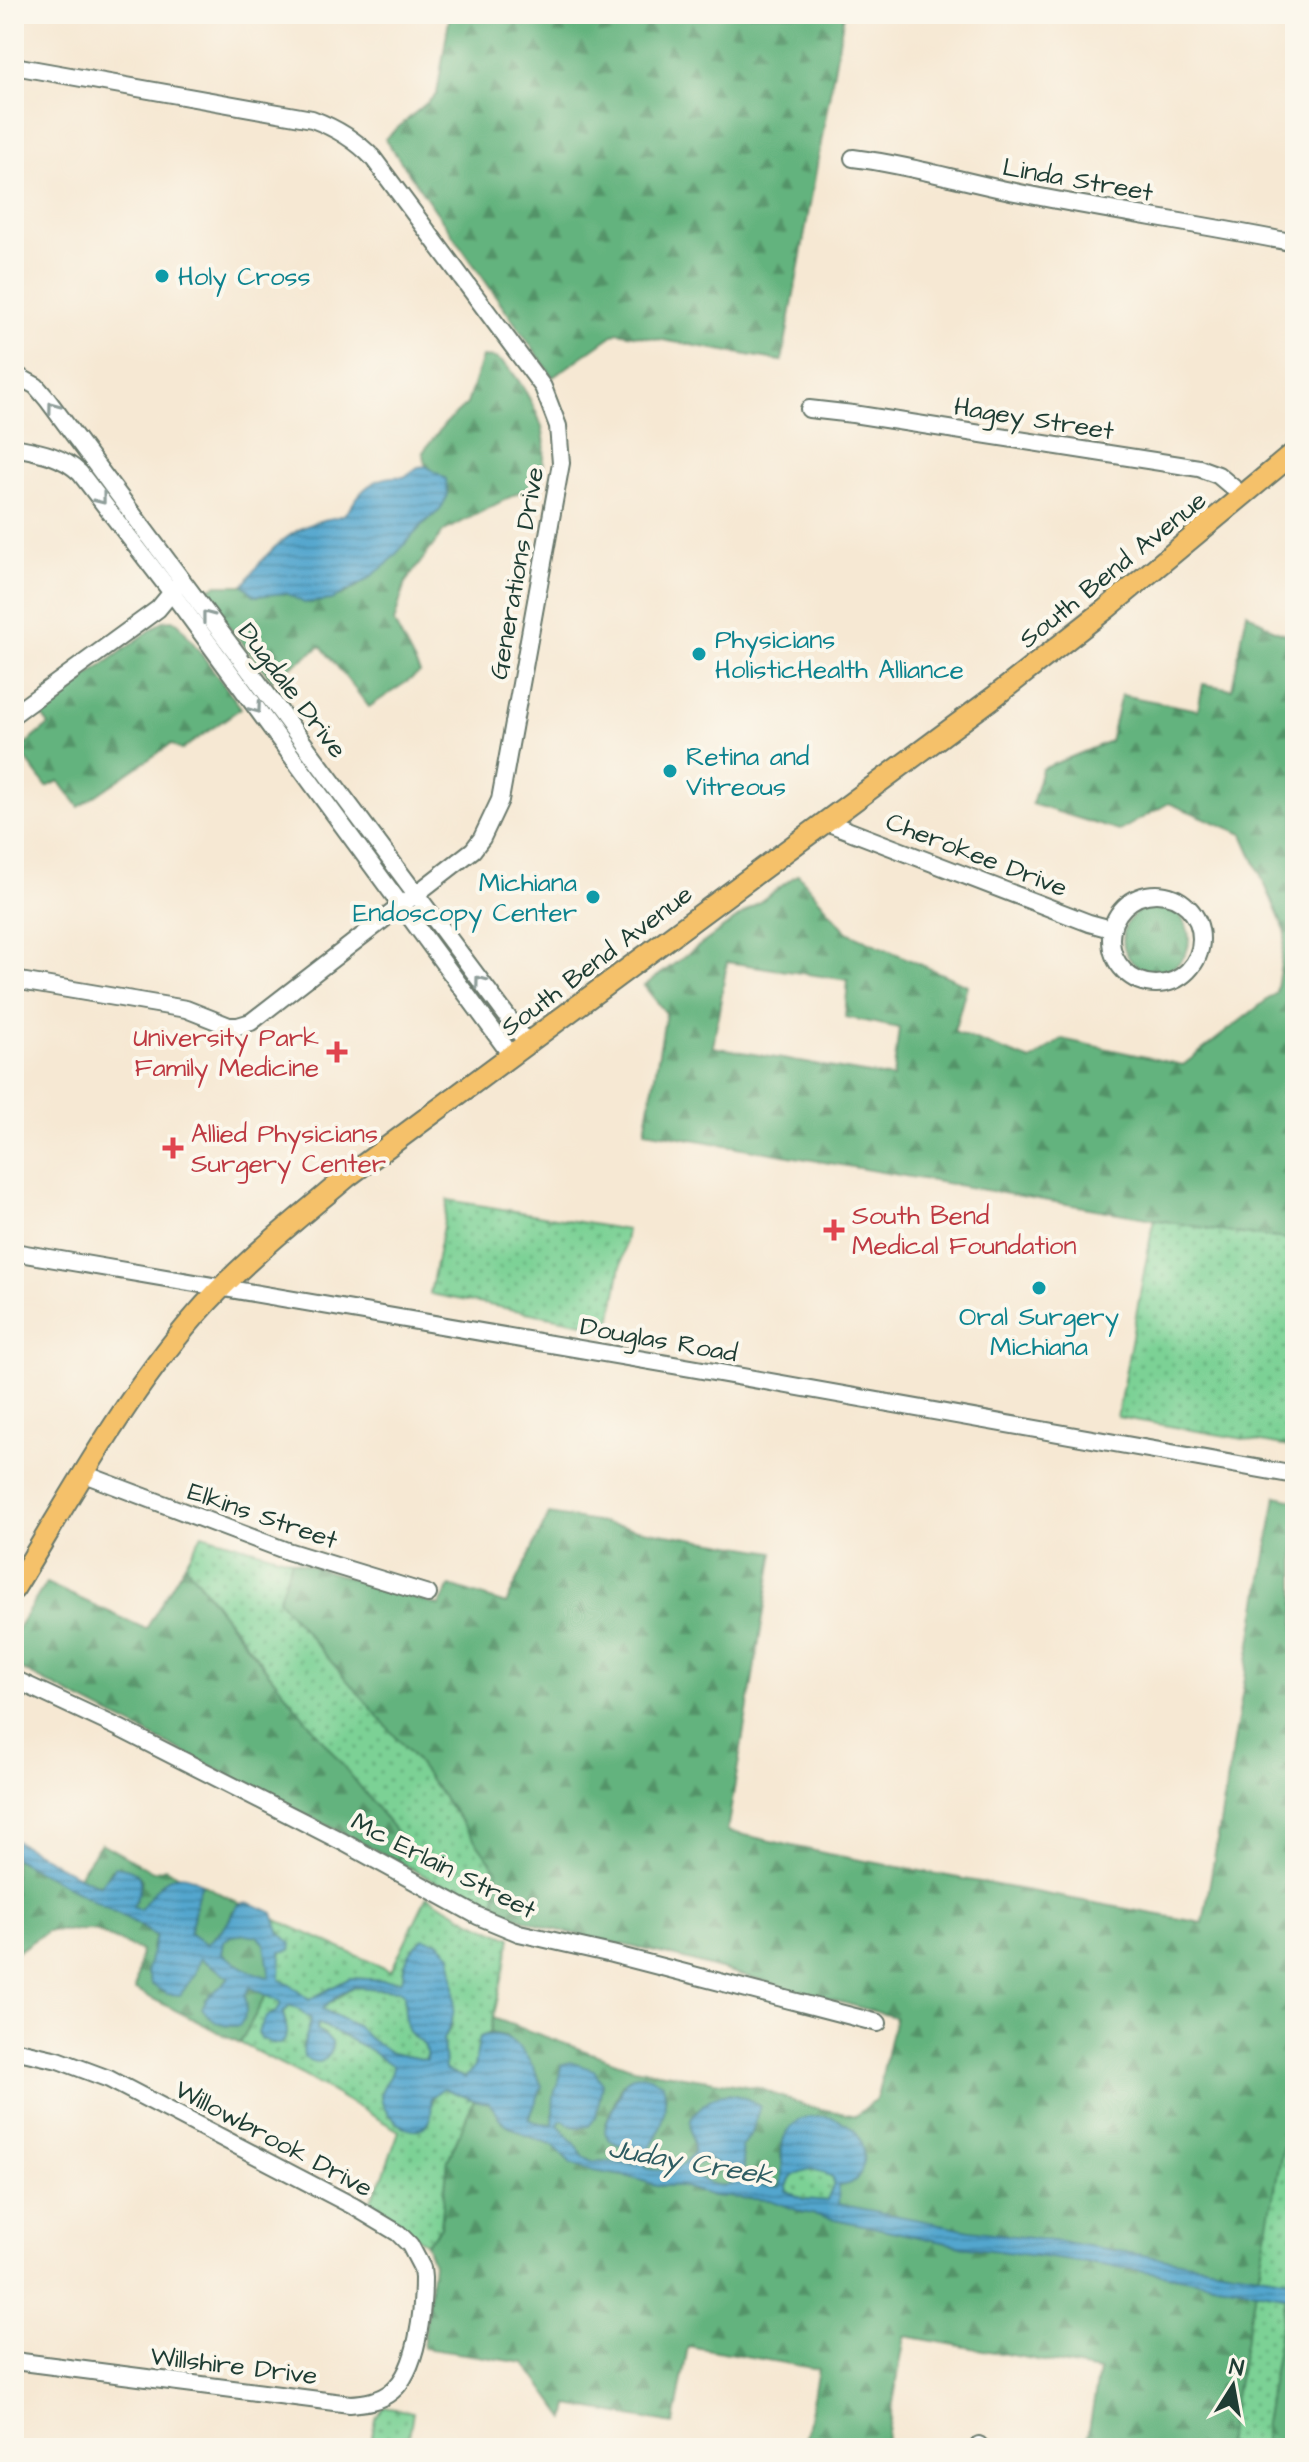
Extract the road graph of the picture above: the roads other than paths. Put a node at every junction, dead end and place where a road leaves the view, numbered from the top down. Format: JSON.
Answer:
{"nodes":[{"id":1,"x":14,"y":66,"type":"edge"},
{"id":2,"x":853,"y":158,"type":"dead end"},
{"id":3,"x":1295,"y":243,"type":"edge"},
{"id":4,"x":14,"y":374,"type":"edge"},
{"id":5,"x":809,"y":409,"type":"dead end"},
{"id":6,"x":14,"y":447,"type":"edge"},
{"id":7,"x":1295,"y":452,"type":"edge"},
{"id":8,"x":1243,"y":496,"type":"junction"},
{"id":9,"x":176,"y":587,"type":"junction"},
{"id":10,"x":14,"y":714,"type":"edge"},
{"id":11,"x":826,"y":822,"type":"junction"},
{"id":12,"x":415,"y":895,"type":"junction"},
{"id":13,"x":401,"y":906,"type":"junction"},
{"id":14,"x":1111,"y":929,"type":"junction"},
{"id":15,"x":14,"y":980,"type":"edge"},
{"id":16,"x":519,"y":1049,"type":"junction"},
{"id":17,"x":14,"y":1252,"type":"edge"},
{"id":18,"x":223,"y":1287,"type":"junction"},
{"id":19,"x":84,"y":1474,"type":"junction"},
{"id":20,"x":1295,"y":1475,"type":"edge"},
{"id":21,"x":14,"y":1589,"type":"edge"},
{"id":22,"x":428,"y":1594,"type":"dead end"},
{"id":23,"x":14,"y":1679,"type":"edge"},
{"id":24,"x":878,"y":2023,"type":"dead end"},
{"id":25,"x":14,"y":2050,"type":"edge"},
{"id":26,"x":415,"y":2343,"type":"joint"},
{"id":27,"x":14,"y":2363,"type":"edge"}],
"edges":[{"from":1,"to":12,"type":"street","name":"Generations Drive"},
{"from":2,"to":3,"type":"street","name":"Linda Street"},
{"from":9,"to":4,"type":"street","name":"Dugdale Drive","one_way":true},
{"from":5,"to":8,"type":"street","name":"Hagey Street"},
{"from":6,"to":9,"type":"street","name":"Dugdale Drive","one_way":true},
{"from":7,"to":8,"type":"main road","name":"South Bend Avenue"},
{"from":8,"to":11,"type":"main road","name":"South Bend Avenue"},
{"from":9,"to":10,"type":"street"},
{"from":12,"to":9,"type":"street","name":"Dugdale Drive","one_way":true},
{"from":9,"to":13,"type":"street","name":"Dugdale Drive","one_way":true},
{"from":11,"to":14,"type":"street","name":"Cherokee Drive"},
{"from":11,"to":16,"type":"main road","name":"South Bend Avenue"},
{"from":12,"to":13,"type":"street","name":"Generations Drive"},
{"from":16,"to":12,"type":"street","name":"Dugdale Drive","one_way":true},
{"from":13,"to":15,"type":"street","name":"Generations Drive"},
{"from":13,"to":16,"type":"street","name":"Dugdale Drive"},
{"from":14,"to":14,"type":"street"},
{"from":16,"to":18,"type":"main road","name":"South Bend Avenue"},
{"from":17,"to":18,"type":"street","name":"Douglas Road"},
{"from":18,"to":19,"type":"main road","name":"South Bend Avenue"},
{"from":18,"to":20,"type":"street","name":"Douglas Road"},
{"from":19,"to":21,"type":"main road","name":"South Bend Avenue"},
{"from":19,"to":22,"type":"street","name":"Elkins Street"},
{"from":23,"to":24,"type":"street","name":"Mc Erlain Street"},
{"from":25,"to":26,"type":"street","name":"Willowbrook Drive"},
{"from":26,"to":27,"type":"street","name":"Willshire Drive"}]}
